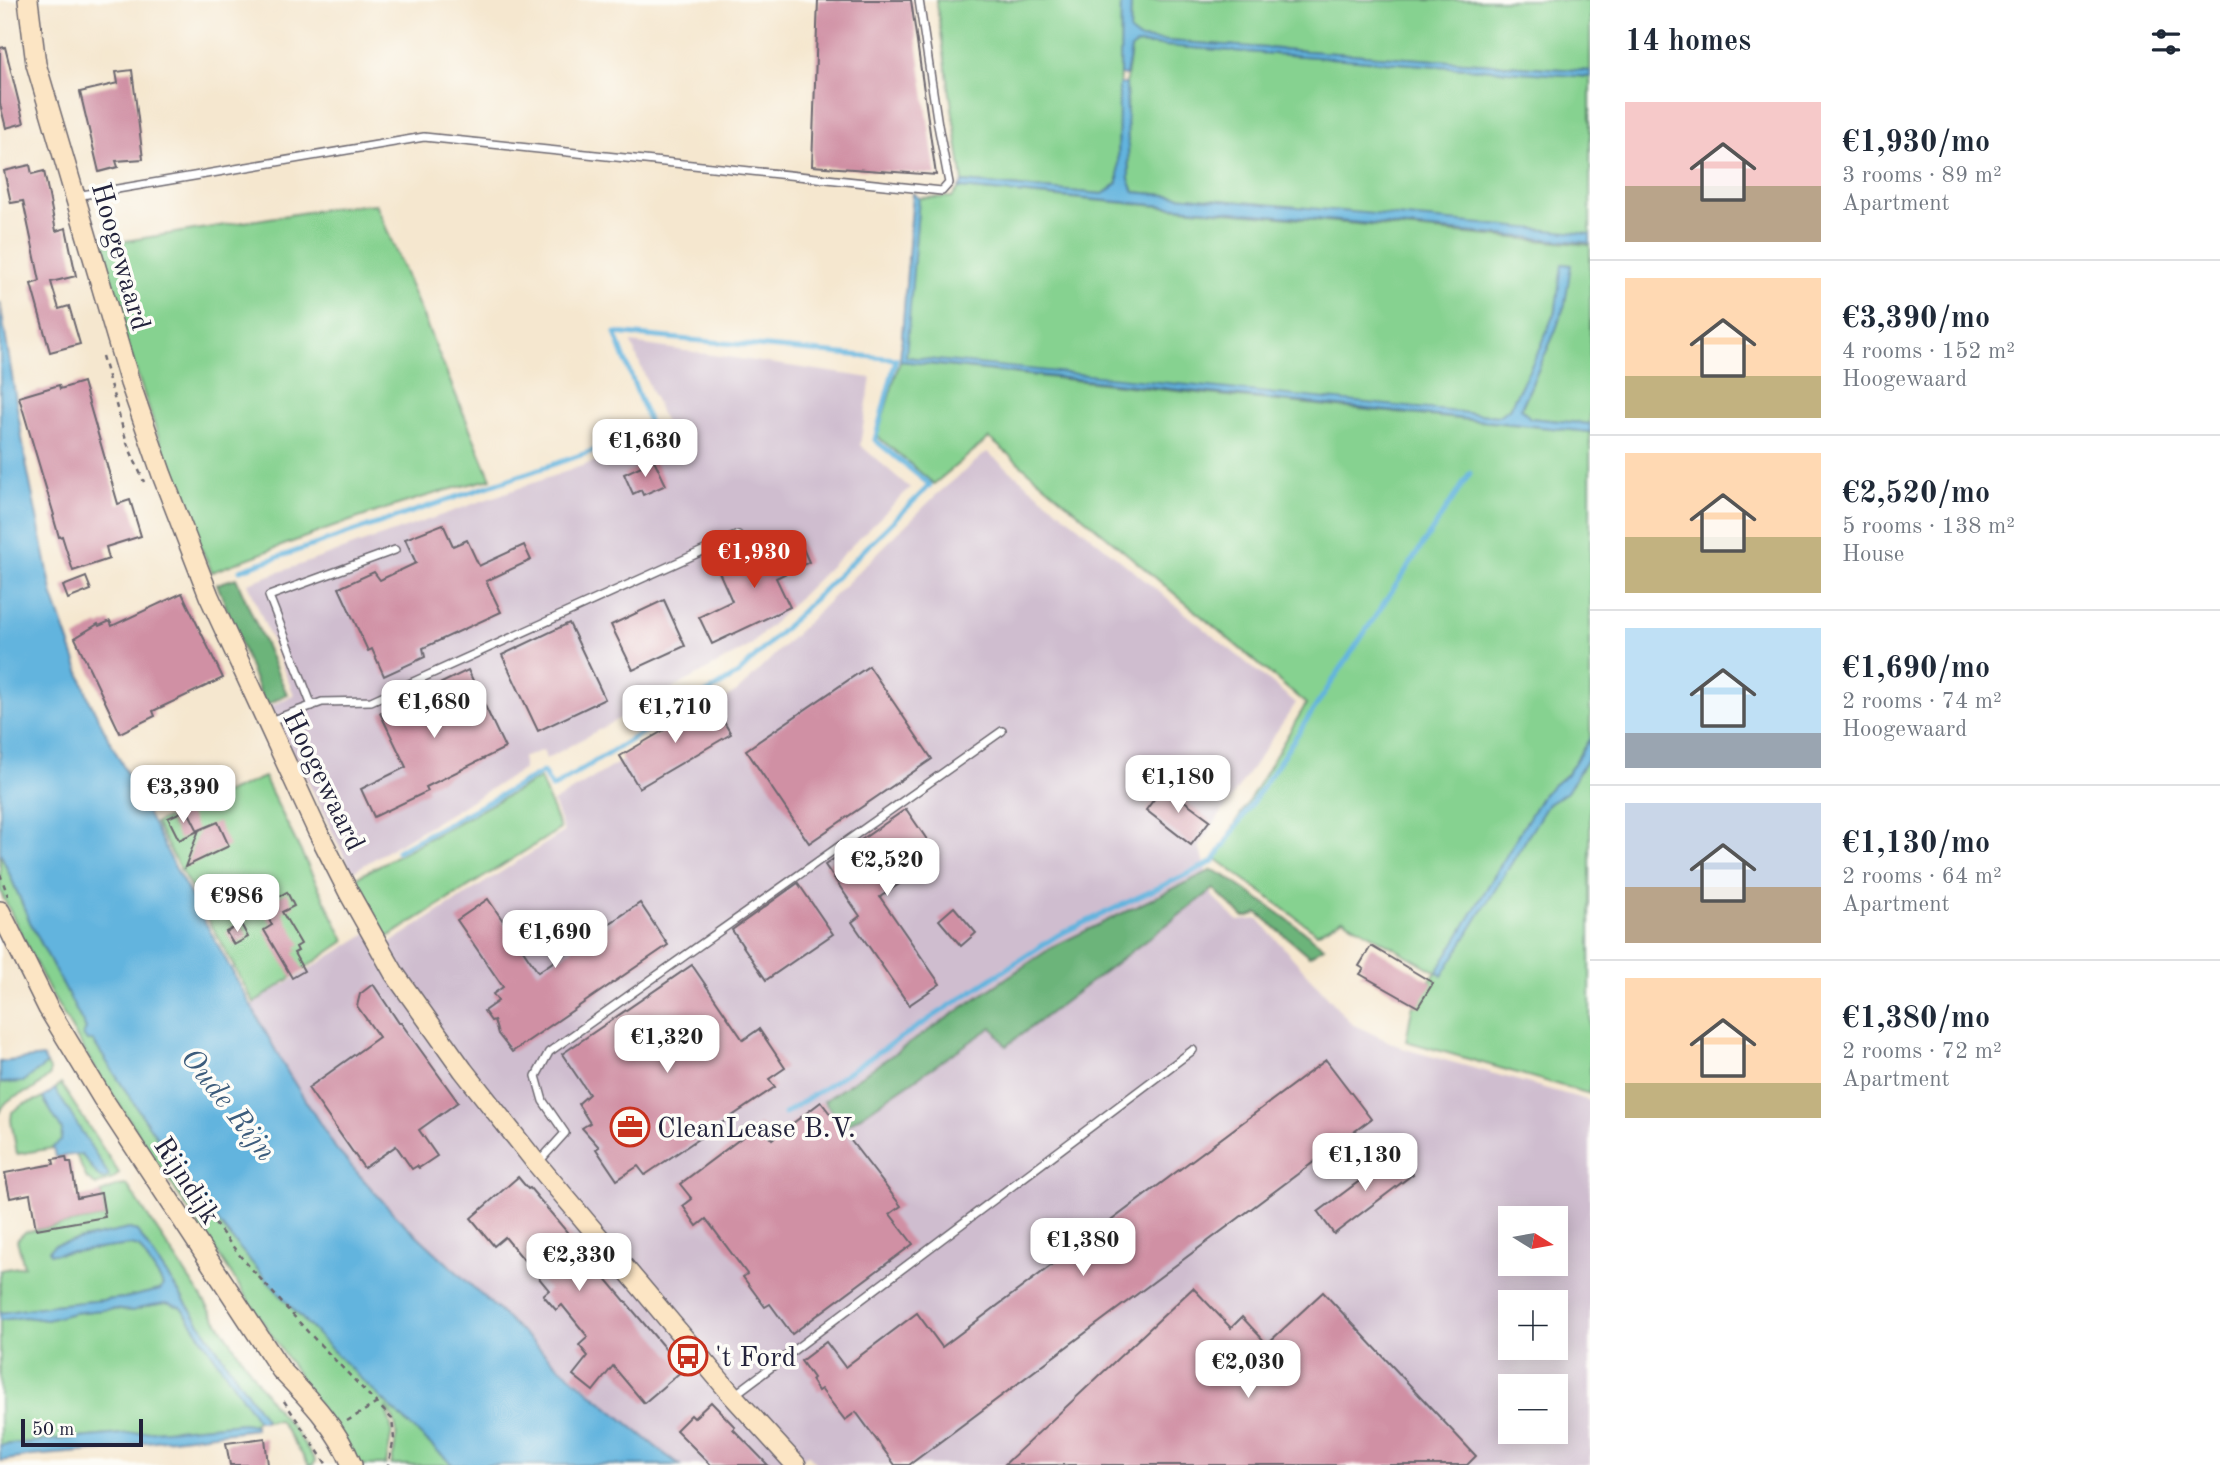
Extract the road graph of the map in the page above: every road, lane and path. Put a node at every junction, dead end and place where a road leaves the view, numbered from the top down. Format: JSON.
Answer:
{"nodes":[{"id":1,"x":28,"y":0,"type":"edge"},
{"id":2,"x":919,"y":0,"type":"edge"},
{"id":3,"x":75,"y":196,"type":"junction"},
{"id":4,"x":101,"y":354,"type":"dead end"},
{"id":5,"x":149,"y":491,"type":"dead end"},
{"id":6,"x":738,"y":535,"type":"dead end"},
{"id":7,"x":395,"y":550,"type":"dead end"},
{"id":8,"x":312,"y":706,"type":"junction"},
{"id":9,"x":266,"y":722,"type":"junction"},
{"id":10,"x":1002,"y":731,"type":"dead end"},
{"id":11,"x":0,"y":874,"type":"edge"},
{"id":12,"x":4,"y":904,"type":"edge"},
{"id":13,"x":1193,"y":1050,"type":"dead end"},
{"id":14,"x":165,"y":1159,"type":"dead end"},
{"id":15,"x":537,"y":1164,"type":"junction"},
{"id":16,"x":733,"y":1396,"type":"junction"},
{"id":17,"x":352,"y":1465,"type":"edge"},
{"id":18,"x":388,"y":1465,"type":"edge"},
{"id":19,"x":796,"y":1465,"type":"edge"}],
"edges":[{"from":1,"to":3,"type":"street","name":"Hoogewaard"},
{"from":2,"to":3,"type":"lane"},
{"from":3,"to":9,"type":"street","name":"Hoogewaard"},
{"from":4,"to":5,"type":"path","name":"Hoogewaard"},
{"from":6,"to":8,"type":"lane"},
{"from":7,"to":8,"type":"lane"},
{"from":8,"to":9,"type":"lane"},
{"from":9,"to":15,"type":"street","name":"Hoogewaard"},
{"from":10,"to":15,"type":"lane"},
{"from":11,"to":12,"type":"path"},
{"from":12,"to":17,"type":"street","name":"Rijndijk"},
{"from":13,"to":16,"type":"lane"},
{"from":14,"to":18,"type":"path"},
{"from":15,"to":16,"type":"street","name":"Hoogewaard"},
{"from":16,"to":19,"type":"street","name":"Hoogewaard"}]}
